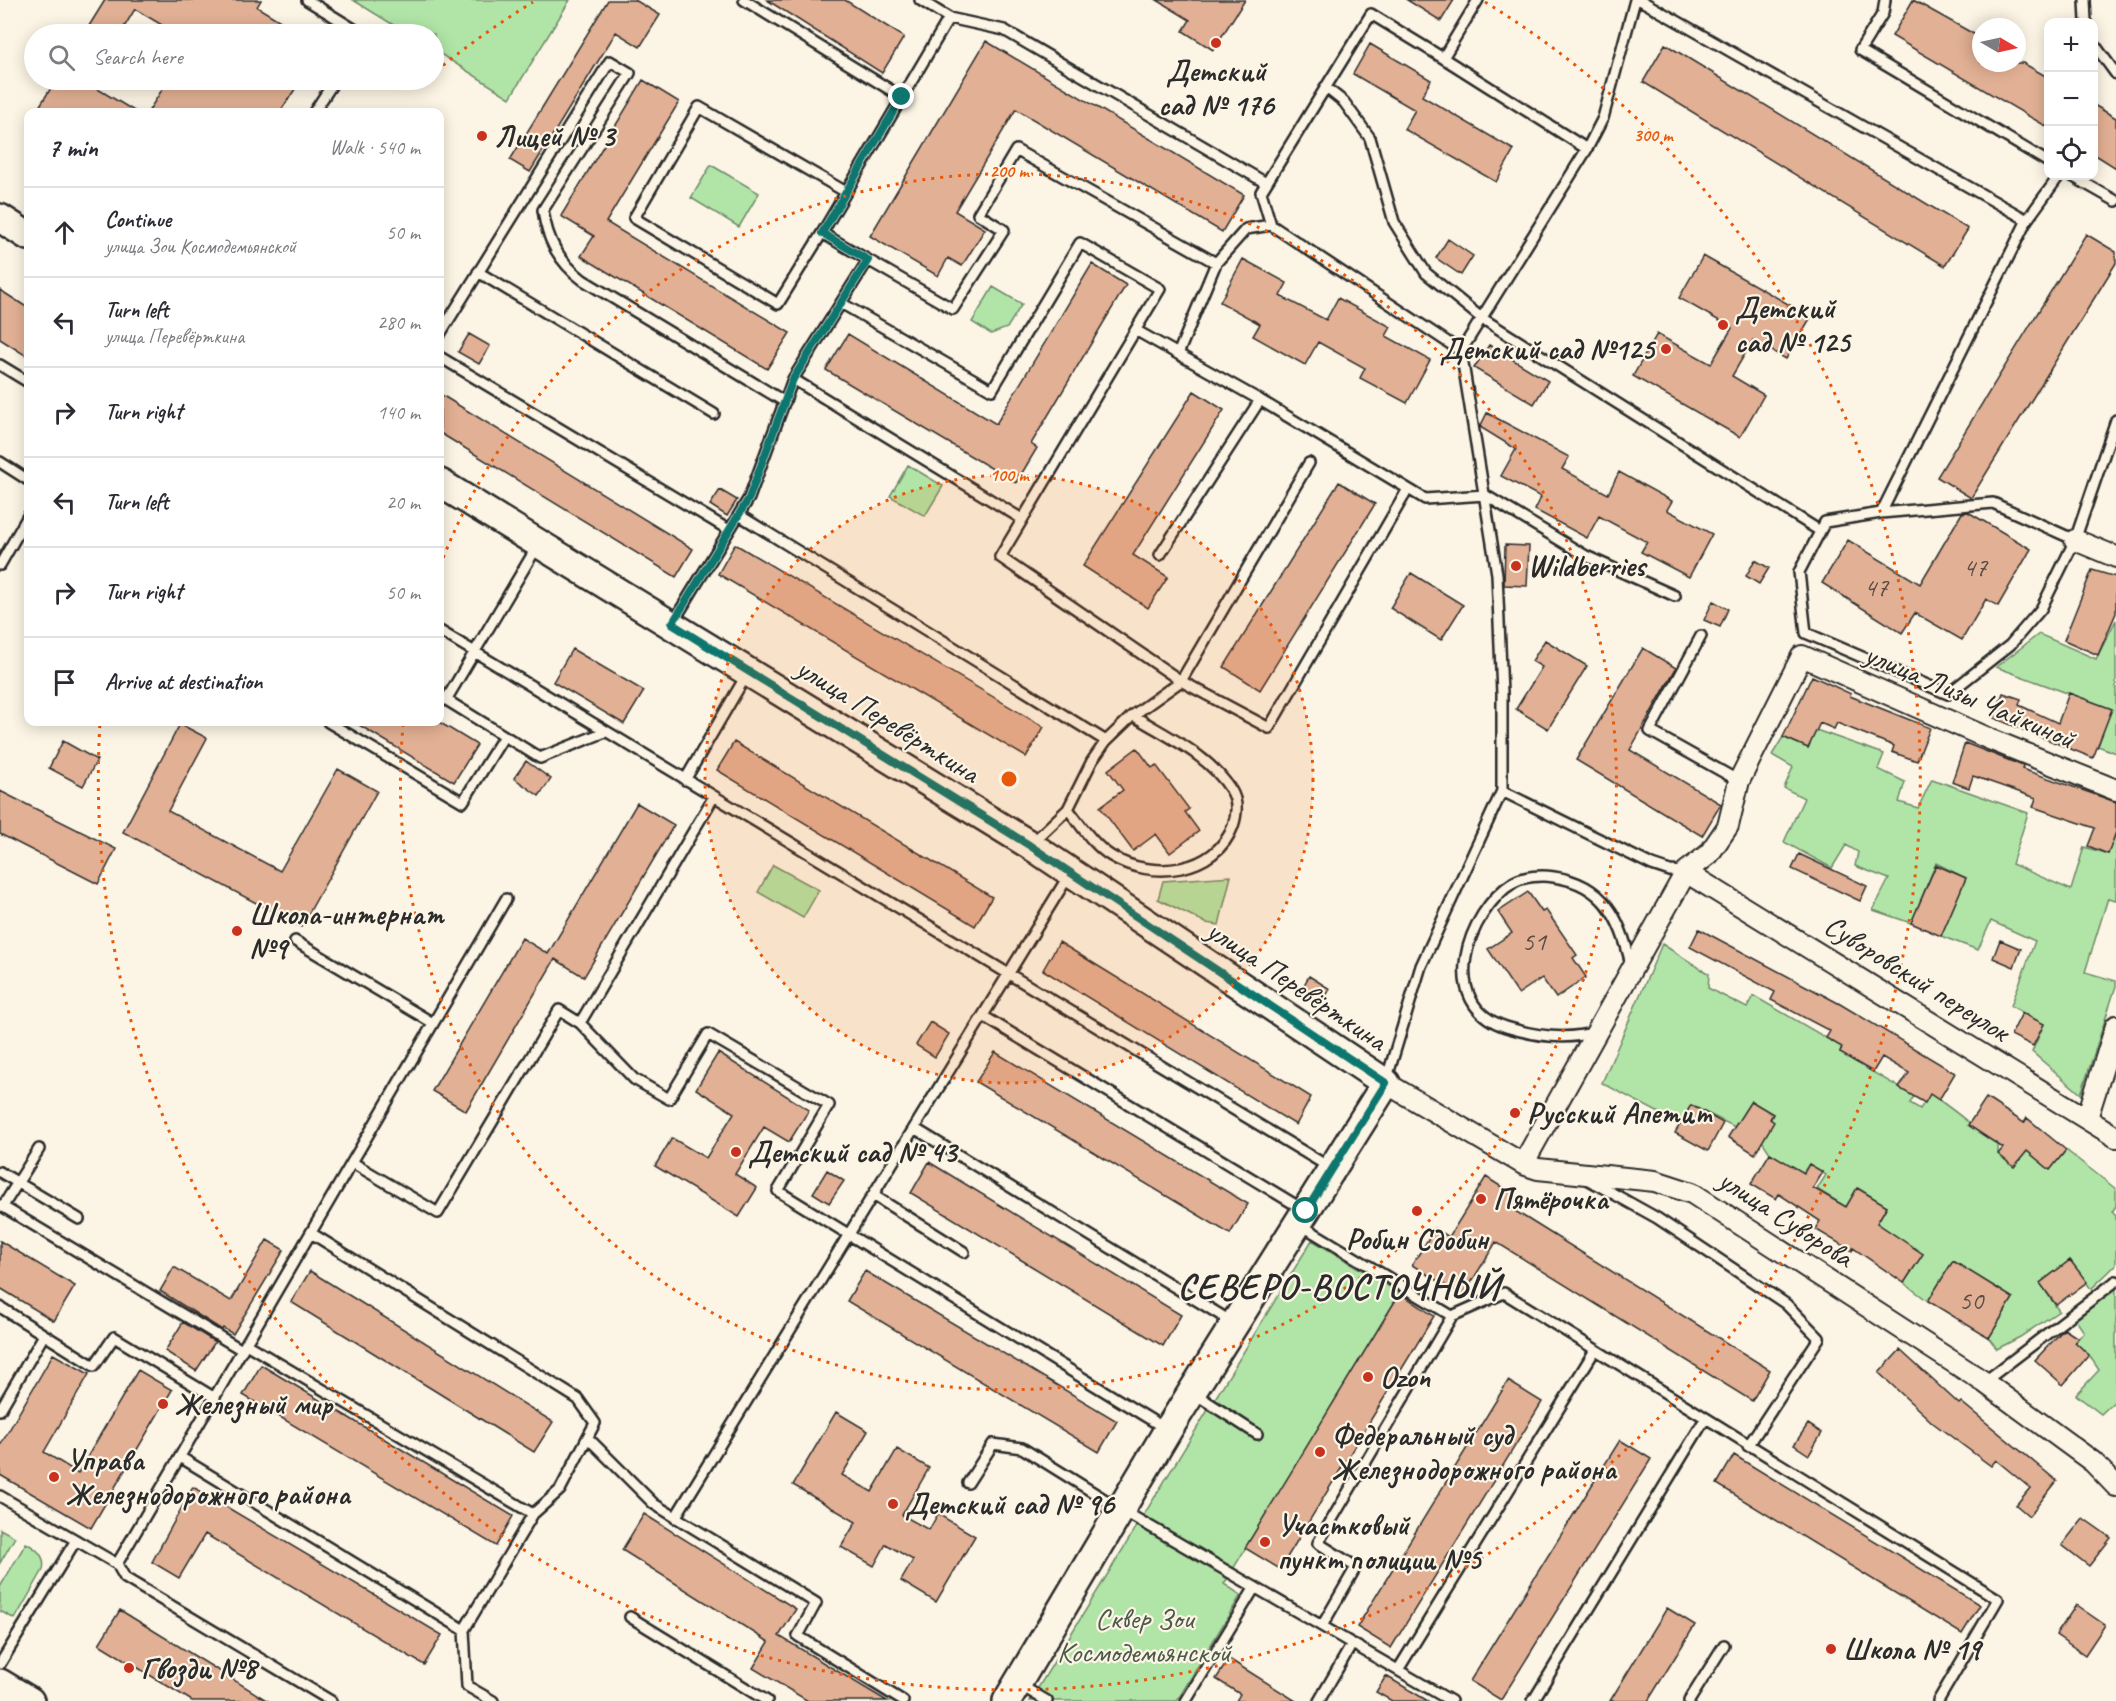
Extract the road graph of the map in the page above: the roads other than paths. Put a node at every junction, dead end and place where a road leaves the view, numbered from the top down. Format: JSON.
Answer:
{"nodes":[{"id":1,"x":307,"y":0,"type":"edge"},
{"id":2,"x":744,"y":0,"type":"edge"},
{"id":3,"x":920,"y":0,"type":"edge"},
{"id":4,"x":1478,"y":0,"type":"edge"},
{"id":5,"x":1637,"y":0,"type":"edge"},
{"id":6,"x":1885,"y":0,"type":"edge"},
{"id":7,"x":2085,"y":0,"type":"edge"},
{"id":8,"x":949,"y":18,"type":"junction"},
{"id":9,"x":2086,"y":18,"type":"edge"},
{"id":10,"x":346,"y":24,"type":"edge"},
{"id":11,"x":2098,"y":49,"type":"edge"},
{"id":12,"x":1443,"y":58,"type":"junction"},
{"id":13,"x":2116,"y":74,"type":"edge"},
{"id":14,"x":1325,"y":87,"type":"junction"},
{"id":15,"x":328,"y":90,"type":"edge"},
{"id":16,"x":902,"y":97,"type":"junction"},
{"id":17,"x":317,"y":108,"type":"edge"},
{"id":18,"x":1587,"y":149,"type":"junction"},
{"id":19,"x":2044,"y":159,"type":"edge"},
{"id":20,"x":2057,"y":180,"type":"edge"},
{"id":21,"x":2079,"y":180,"type":"edge"},
{"id":22,"x":1266,"y":183,"type":"junction"},
{"id":23,"x":846,"y":192,"type":"junction"},
{"id":24,"x":2116,"y":201,"type":"edge"},
{"id":25,"x":0,"y":218,"type":"edge"},
{"id":26,"x":2027,"y":220,"type":"junction"},
{"id":27,"x":1271,"y":225,"type":"junction"},
{"id":28,"x":24,"y":233,"type":"edge"},
{"id":29,"x":822,"y":233,"type":"junction"},
{"id":30,"x":868,"y":260,"type":"junction"},
{"id":31,"x":1216,"y":263,"type":"junction"},
{"id":32,"x":478,"y":272,"type":"junction"},
{"id":33,"x":841,"y":303,"type":"junction"},
{"id":34,"x":1480,"y":317,"type":"junction"},
{"id":35,"x":444,"y":327,"type":"edge"},
{"id":36,"x":1137,"y":331,"type":"junction"},
{"id":37,"x":1461,"y":351,"type":"junction"},
{"id":38,"x":1178,"y":354,"type":"junction"},
{"id":39,"x":444,"y":359,"type":"edge"},
{"id":40,"x":0,"y":365,"type":"edge"},
{"id":41,"x":793,"y":379,"type":"junction"},
{"id":42,"x":24,"y":380,"type":"edge"},
{"id":43,"x":1260,"y":400,"type":"junction"},
{"id":44,"x":785,"y":402,"type":"junction"},
{"id":45,"x":714,"y":414,"type":"dead end"},
{"id":46,"x":2116,"y":420,"type":"edge"},
{"id":47,"x":0,"y":462,"type":"edge"},
{"id":48,"x":1309,"y":463,"type":"dead end"},
{"id":49,"x":24,"y":477,"type":"edge"},
{"id":50,"x":444,"y":485,"type":"edge"},
{"id":51,"x":1408,"y":489,"type":"junction"},
{"id":52,"x":1485,"y":495,"type":"junction"},
{"id":53,"x":1881,"y":513,"type":"junction"},
{"id":54,"x":739,"y":514,"type":"junction"},
{"id":55,"x":1022,"y":519,"type":"junction"},
{"id":56,"x":24,"y":523,"type":"edge"},
{"id":57,"x":729,"y":530,"type":"junction"},
{"id":58,"x":1820,"y":531,"type":"junction"},
{"id":59,"x":2075,"y":540,"type":"junction"},
{"id":60,"x":539,"y":543,"type":"junction"},
{"id":61,"x":1160,"y":555,"type":"dead end"},
{"id":62,"x":2116,"y":557,"type":"edge"},
{"id":63,"x":0,"y":566,"type":"edge"},
{"id":64,"x":1675,"y":596,"type":"dead end"},
{"id":65,"x":672,"y":624,"type":"junction"},
{"id":66,"x":444,"y":633,"type":"edge"},
{"id":67,"x":1701,"y":636,"type":"dead end"},
{"id":68,"x":474,"y":652,"type":"junction"},
{"id":69,"x":748,"y":672,"type":"junction"},
{"id":70,"x":1182,"y":681,"type":"junction"},
{"id":71,"x":444,"y":697,"type":"edge"},
{"id":72,"x":444,"y":699,"type":"edge"},
{"id":73,"x":1134,"y":716,"type":"junction"},
{"id":74,"x":335,"y":726,"type":"edge"},
{"id":75,"x":605,"y":732,"type":"junction"},
{"id":76,"x":504,"y":736,"type":"junction"},
{"id":77,"x":1106,"y":741,"type":"junction"},
{"id":78,"x":685,"y":780,"type":"junction"},
{"id":79,"x":1739,"y":781,"type":"junction"},
{"id":80,"x":2116,"y":790,"type":"edge"},
{"id":81,"x":1502,"y":791,"type":"junction"},
{"id":82,"x":713,"y":798,"type":"junction"},
{"id":83,"x":1068,"y":809,"type":"junction"},
{"id":84,"x":1029,"y":845,"type":"junction"},
{"id":85,"x":1686,"y":872,"type":"junction"},
{"id":86,"x":1071,"y":873,"type":"junction"},
{"id":87,"x":506,"y":899,"type":"dead end"},
{"id":88,"x":295,"y":941,"type":"dead end"},
{"id":89,"x":1632,"y":971,"type":"junction"},
{"id":90,"x":1008,"y":975,"type":"junction"},
{"id":91,"x":983,"y":1016,"type":"junction"},
{"id":92,"x":433,"y":1023,"type":"junction"},
{"id":93,"x":580,"y":1023,"type":"junction"},
{"id":94,"x":2116,"y":1026,"type":"edge"},
{"id":95,"x":1598,"y":1031,"type":"junction"},
{"id":96,"x":1386,"y":1083,"type":"junction"},
{"id":97,"x":2087,"y":1118,"type":"junction"},
{"id":98,"x":914,"y":1128,"type":"junction"},
{"id":99,"x":2116,"y":1137,"type":"edge"},
{"id":100,"x":39,"y":1149,"type":"dead end"},
{"id":101,"x":353,"y":1163,"type":"junction"},
{"id":102,"x":1523,"y":1164,"type":"junction"},
{"id":103,"x":1331,"y":1168,"type":"junction"},
{"id":104,"x":0,"y":1172,"type":"edge"},
{"id":105,"x":1577,"y":1173,"type":"junction"},
{"id":106,"x":17,"y":1182,"type":"junction"},
{"id":107,"x":873,"y":1195,"type":"junction"},
{"id":108,"x":1,"y":1206,"type":"edge"},
{"id":109,"x":1302,"y":1218,"type":"junction"},
{"id":110,"x":79,"y":1219,"type":"dead end"},
{"id":111,"x":311,"y":1233,"type":"junction"},
{"id":112,"x":849,"y":1234,"type":"junction"},
{"id":113,"x":964,"y":1252,"type":"dead end"},
{"id":114,"x":2116,"y":1281,"type":"edge"},
{"id":115,"x":0,"y":1307,"type":"edge"},
{"id":116,"x":1452,"y":1317,"type":"junction"},
{"id":117,"x":1235,"y":1324,"type":"junction"},
{"id":118,"x":44,"y":1335,"type":"junction"},
{"id":119,"x":244,"y":1347,"type":"junction"},
{"id":120,"x":1595,"y":1350,"type":"junction"},
{"id":121,"x":1984,"y":1382,"type":"junction"},
{"id":122,"x":1193,"y":1392,"type":"junction"},
{"id":123,"x":214,"y":1398,"type":"junction"},
{"id":124,"x":0,"y":1410,"type":"edge"},
{"id":125,"x":1705,"y":1419,"type":"junction"},
{"id":126,"x":1168,"y":1430,"type":"junction"},
{"id":127,"x":1257,"y":1434,"type":"dead end"},
{"id":128,"x":588,"y":1438,"type":"junction"},
{"id":129,"x":1748,"y":1446,"type":"junction"},
{"id":130,"x":180,"y":1457,"type":"junction"},
{"id":131,"x":968,"y":1483,"type":"dead end"},
{"id":132,"x":2116,"y":1486,"type":"edge"},
{"id":133,"x":0,"y":1496,"type":"edge"},
{"id":134,"x":1120,"y":1509,"type":"junction"},
{"id":135,"x":533,"y":1514,"type":"junction"},
{"id":136,"x":675,"y":1518,"type":"junction"},
{"id":137,"x":76,"y":1540,"type":"junction"},
{"id":138,"x":117,"y":1564,"type":"junction"},
{"id":139,"x":1255,"y":1587,"type":"junction"},
{"id":140,"x":630,"y":1617,"type":"dead end"},
{"id":141,"x":1322,"y":1626,"type":"junction"},
{"id":142,"x":464,"y":1630,"type":"junction"},
{"id":143,"x":1352,"y":1644,"type":"junction"},
{"id":144,"x":1724,"y":1645,"type":"dead end"},
{"id":145,"x":0,"y":1664,"type":"edge"},
{"id":146,"x":1398,"y":1670,"type":"junction"},
{"id":147,"x":0,"y":1683,"type":"edge"},
{"id":148,"x":1012,"y":1692,"type":"edge"},
{"id":149,"x":30,"y":1701,"type":"edge"},
{"id":150,"x":331,"y":1701,"type":"edge"},
{"id":151,"x":493,"y":1701,"type":"edge"},
{"id":152,"x":767,"y":1701,"type":"edge"},
{"id":153,"x":903,"y":1701,"type":"edge"},
{"id":154,"x":1047,"y":1701,"type":"edge"},
{"id":155,"x":1186,"y":1701,"type":"edge"},
{"id":156,"x":1319,"y":1701,"type":"edge"},
{"id":157,"x":1451,"y":1701,"type":"edge"},
{"id":158,"x":1533,"y":1701,"type":"edge"},
{"id":159,"x":1689,"y":1701,"type":"edge"},
{"id":160,"x":1938,"y":1701,"type":"edge"}],
"edges":[{"from":1,"to":10,"type":"lane"},
{"from":2,"to":16,"type":"lane"},
{"from":3,"to":8,"type":"lane"},
{"from":4,"to":12,"type":"lane"},
{"from":5,"to":18,"type":"lane"},
{"from":5,"to":26,"type":"lane"},
{"from":6,"to":19,"type":"lane"},
{"from":7,"to":9,"type":"lane"},
{"from":8,"to":16,"type":"lane"},
{"from":8,"to":22,"type":"lane"},
{"from":11,"to":13,"type":"lane"},
{"from":12,"to":14,"type":"lane"},
{"from":12,"to":18,"type":"lane"},
{"from":14,"to":22,"type":"lane"},
{"from":14,"to":34,"type":"lane"},
{"from":15,"to":17,"type":"lane"},
{"from":16,"to":23,"type":"lane"},
{"from":18,"to":34,"type":"lane"},
{"from":20,"to":26,"type":"lane"},
{"from":21,"to":24,"type":"lane"},
{"from":22,"to":27,"type":"lane"},
{"from":23,"to":29,"type":"lane"},
{"from":23,"to":29,"type":"lane"},
{"from":25,"to":28,"type":"street"},
{"from":26,"to":53,"type":"lane"},
{"from":27,"to":31,"type":"lane"},
{"from":27,"to":37,"type":"lane"},
{"from":29,"to":30,"type":"lane"},
{"from":30,"to":31,"type":"lane"},
{"from":30,"to":33,"type":"lane"},
{"from":31,"to":38,"type":"lane"},
{"from":32,"to":35,"type":"lane"},
{"from":32,"to":44,"type":"lane"},
{"from":32,"to":45,"type":"lane"},
{"from":33,"to":36,"type":"lane"},
{"from":33,"to":41,"type":"lane"},
{"from":34,"to":37,"type":"lane"},
{"from":34,"to":58,"type":"lane"},
{"from":36,"to":38,"type":"lane"},
{"from":36,"to":55,"type":"lane"},
{"from":37,"to":52,"type":"lane"},
{"from":38,"to":43,"type":"lane"},
{"from":39,"to":57,"type":"lane"},
{"from":40,"to":42,"type":"lane"},
{"from":41,"to":44,"type":"lane"},
{"from":41,"to":55,"type":"lane"},
{"from":43,"to":51,"type":"lane"},
{"from":43,"to":61,"type":"lane"},
{"from":44,"to":54,"type":"lane"},
{"from":46,"to":59,"type":"lane"},
{"from":47,"to":49,"type":"lane"},
{"from":48,"to":70,"type":"lane"},
{"from":50,"to":60,"type":"street","name":"улица Перевёрткина"},
{"from":51,"to":52,"type":"lane"},
{"from":51,"to":70,"type":"lane"},
{"from":52,"to":64,"type":"lane"},
{"from":52,"to":81,"type":"lane"},
{"from":53,"to":58,"type":"lane"},
{"from":53,"to":59,"type":"lane"},
{"from":54,"to":57,"type":"lane"},
{"from":54,"to":77,"type":"lane"},
{"from":55,"to":70,"type":"lane"},
{"from":56,"to":63,"type":"lane"},
{"from":57,"to":65,"type":"lane"},
{"from":58,"to":59,"type":"lane"},
{"from":59,"to":62,"type":"street"},
{"from":60,"to":65,"type":"street","name":"улица Перевёрткина"},
{"from":60,"to":68,"type":"lane"},
{"from":65,"to":69,"type":"street","name":"улица Перевёрткина"},
{"from":66,"to":68,"type":"lane"},
{"from":67,"to":79,"type":"lane"},
{"from":68,"to":71,"type":"lane"},
{"from":68,"to":75,"type":"lane"},
{"from":69,"to":78,"type":"lane"},
{"from":69,"to":84,"type":"street","name":"улица Перевёрткина"},
{"from":70,"to":73,"type":"lane"},
{"from":72,"to":76,"type":"lane"},
{"from":73,"to":77,"type":"lane"},
{"from":73,"to":83,"type":"lane"},
{"from":74,"to":76,"type":"lane"},
{"from":75,"to":76,"type":"lane"},
{"from":75,"to":78,"type":"lane"},
{"from":77,"to":83,"type":"lane"},
{"from":78,"to":82,"type":"lane"},
{"from":79,"to":80,"type":"street","name":"улица Лизы Чайкиной"},
{"from":79,"to":85,"type":"street"},
{"from":81,"to":85,"type":"lane"},
{"from":81,"to":96,"type":"lane"},
{"from":82,"to":90,"type":"lane"},
{"from":82,"to":93,"type":"lane"},
{"from":83,"to":84,"type":"lane"},
{"from":84,"to":86,"type":"street","name":"улица Перевёрткина"},
{"from":85,"to":89,"type":"street"},
{"from":85,"to":97,"type":"street","name":"Суворовский переулок"},
{"from":86,"to":90,"type":"lane"},
{"from":86,"to":96,"type":"street","name":"улица Перевёрткина"},
{"from":87,"to":92,"type":"lane"},
{"from":88,"to":92,"type":"lane"},
{"from":89,"to":95,"type":"street"},
{"from":89,"to":95,"type":"lane"},
{"from":90,"to":91,"type":"lane"},
{"from":90,"to":103,"type":"lane"},
{"from":91,"to":98,"type":"lane"},
{"from":91,"to":109,"type":"lane"},
{"from":92,"to":101,"type":"lane"},
{"from":93,"to":101,"type":"lane"},
{"from":93,"to":112,"type":"lane"},
{"from":94,"to":97,"type":"street"},
{"from":95,"to":102,"type":"street"},
{"from":96,"to":102,"type":"street","name":"улица Суворова"},
{"from":96,"to":103,"type":"street"},
{"from":97,"to":99,"type":"street","name":"Суворовский переулок"},
{"from":98,"to":107,"type":"lane"},
{"from":98,"to":117,"type":"lane"},
{"from":100,"to":106,"type":"lane"},
{"from":101,"to":111,"type":"lane"},
{"from":102,"to":105,"type":"street","name":"улица Суворова"},
{"from":103,"to":109,"type":"street"},
{"from":104,"to":106,"type":"lane"},
{"from":105,"to":121,"type":"street","name":"улица Суворова"},
{"from":105,"to":129,"type":"lane"},
{"from":106,"to":108,"type":"lane"},
{"from":106,"to":110,"type":"lane"},
{"from":107,"to":112,"type":"lane"},
{"from":107,"to":113,"type":"lane"},
{"from":108,"to":119,"type":"lane"},
{"from":109,"to":116,"type":"lane"},
{"from":109,"to":117,"type":"street"},
{"from":111,"to":119,"type":"lane"},
{"from":111,"to":128,"type":"lane"},
{"from":112,"to":126,"type":"lane"},
{"from":112,"to":136,"type":"lane"},
{"from":114,"to":121,"type":"lane"},
{"from":115,"to":118,"type":"lane"},
{"from":116,"to":120,"type":"lane"},
{"from":116,"to":141,"type":"lane"},
{"from":117,"to":122,"type":"street"},
{"from":118,"to":123,"type":"lane"},
{"from":118,"to":124,"type":"lane"},
{"from":119,"to":123,"type":"lane"},
{"from":119,"to":135,"type":"lane"},
{"from":120,"to":125,"type":"lane"},
{"from":120,"to":146,"type":"lane"},
{"from":121,"to":132,"type":"street","name":"улица Суворова"},
{"from":122,"to":126,"type":"street"},
{"from":122,"to":127,"type":"lane"},
{"from":123,"to":130,"type":"lane"},
{"from":125,"to":129,"type":"lane"},
{"from":125,"to":158,"type":"lane"},
{"from":126,"to":134,"type":"street"},
{"from":128,"to":135,"type":"lane"},
{"from":128,"to":136,"type":"lane"},
{"from":129,"to":160,"type":"lane"},
{"from":130,"to":138,"type":"lane"},
{"from":130,"to":142,"type":"lane"},
{"from":131,"to":134,"type":"lane"},
{"from":133,"to":137,"type":"lane"},
{"from":134,"to":139,"type":"lane"},
{"from":134,"to":148,"type":"street"},
{"from":135,"to":142,"type":"lane"},
{"from":136,"to":153,"type":"lane"},
{"from":137,"to":138,"type":"lane"},
{"from":137,"to":145,"type":"lane"},
{"from":138,"to":150,"type":"lane"},
{"from":139,"to":141,"type":"lane"},
{"from":139,"to":155,"type":"lane"},
{"from":140,"to":152,"type":"lane"},
{"from":141,"to":143,"type":"lane"},
{"from":142,"to":151,"type":"lane"},
{"from":143,"to":146,"type":"lane"},
{"from":143,"to":156,"type":"lane"},
{"from":144,"to":159,"type":"lane"},
{"from":146,"to":157,"type":"lane"},
{"from":147,"to":149,"type":"street"},
{"from":148,"to":154,"type":"lane"}]}
